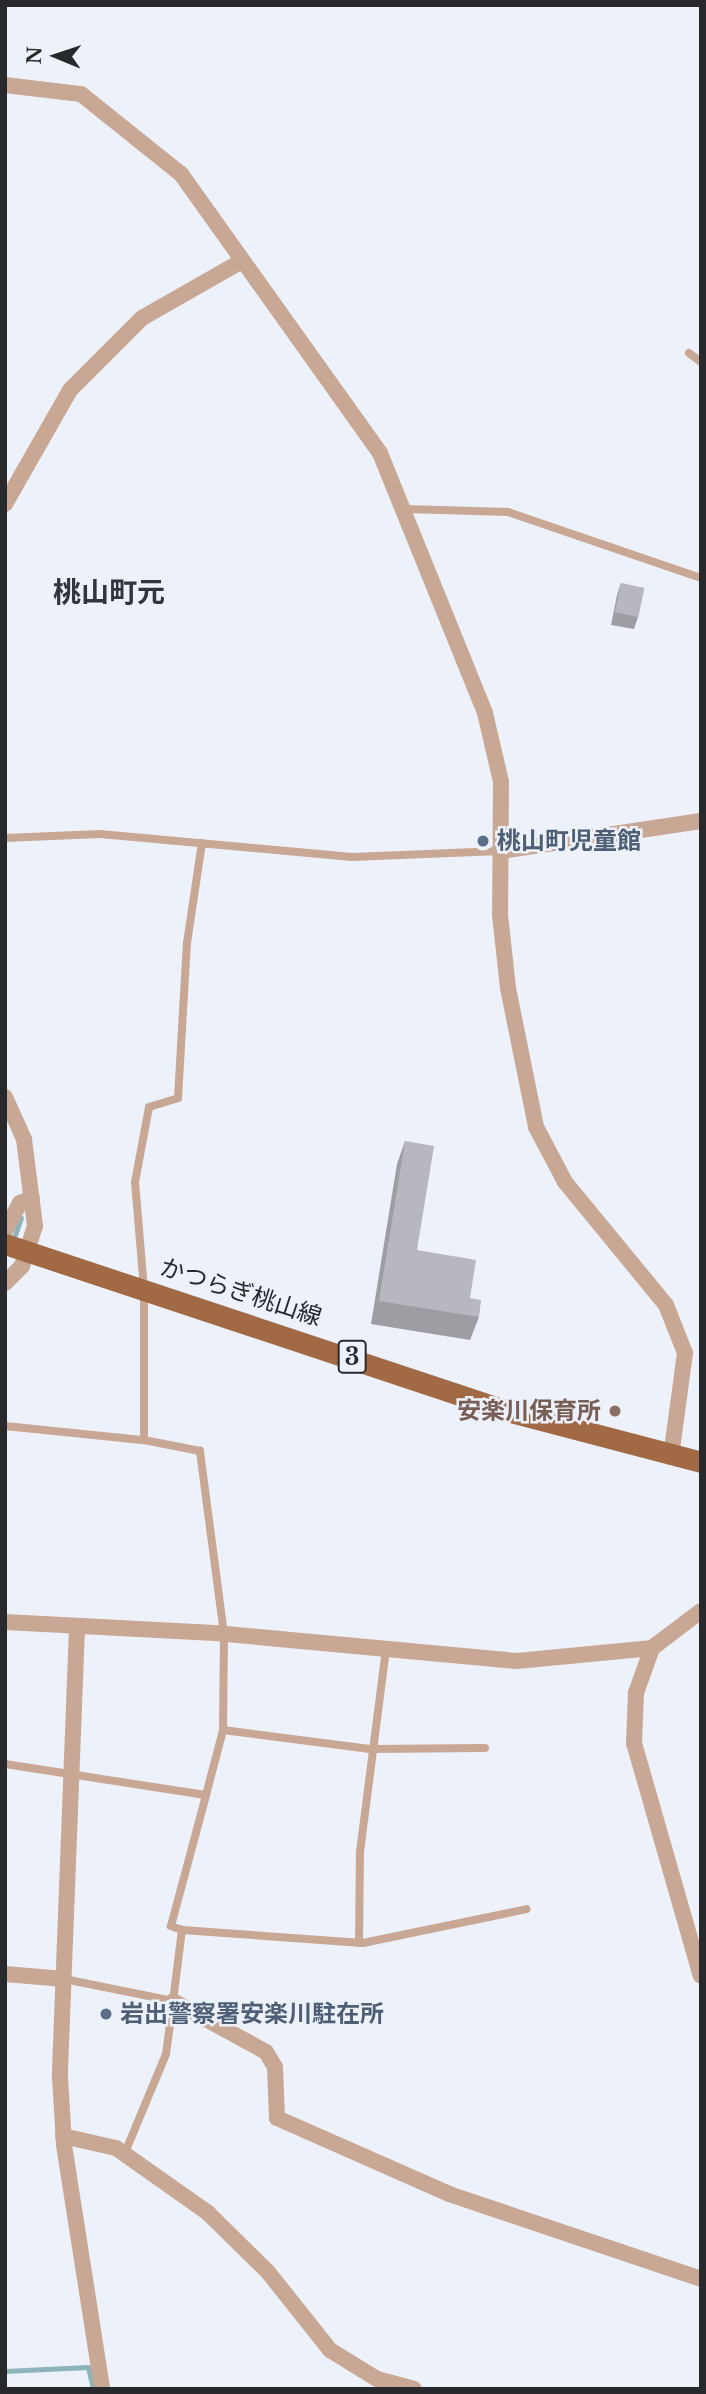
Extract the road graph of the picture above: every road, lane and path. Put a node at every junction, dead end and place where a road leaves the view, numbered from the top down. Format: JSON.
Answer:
{"nodes":[{"id":1,"x":5,"y":85,"type":"edge"},
{"id":2,"x":242,"y":261,"type":"junction"},
{"id":3,"x":689,"y":353,"type":"dead end"},
{"id":4,"x":701,"y":362,"type":"edge"},
{"id":5,"x":5,"y":504,"type":"edge"},
{"id":6,"x":405,"y":509,"type":"junction"},
{"id":7,"x":701,"y":578,"type":"edge"},
{"id":8,"x":701,"y":821,"type":"edge"},
{"id":9,"x":5,"y":838,"type":"edge"},
{"id":10,"x":202,"y":843,"type":"junction"},
{"id":11,"x":500,"y":851,"type":"junction"},
{"id":12,"x":5,"y":1097,"type":"edge"},
{"id":13,"x":32,"y":1198,"type":"junction"},
{"id":14,"x":5,"y":1231,"type":"edge"},
{"id":15,"x":5,"y":1244,"type":"edge"},
{"id":16,"x":27,"y":1251,"type":"junction"},
{"id":17,"x":5,"y":1283,"type":"edge"},
{"id":18,"x":144,"y":1289,"type":"junction"},
{"id":19,"x":5,"y":1426,"type":"edge"},
{"id":20,"x":144,"y":1440,"type":"junction"},
{"id":21,"x":671,"y":1457,"type":"junction"},
{"id":22,"x":701,"y":1462,"type":"edge"},
{"id":23,"x":701,"y":1611,"type":"edge"},
{"id":24,"x":5,"y":1622,"type":"edge"},
{"id":25,"x":77,"y":1628,"type":"junction"},
{"id":26,"x":224,"y":1634,"type":"junction"},
{"id":27,"x":652,"y":1648,"type":"junction"},
{"id":28,"x":386,"y":1649,"type":"junction"},
{"id":29,"x":223,"y":1730,"type":"junction"},
{"id":30,"x":485,"y":1748,"type":"dead end"},
{"id":31,"x":370,"y":1749,"type":"junction"},
{"id":32,"x":5,"y":1764,"type":"edge"},
{"id":33,"x":73,"y":1771,"type":"junction"},
{"id":34,"x":206,"y":1795,"type":"junction"},
{"id":35,"x":527,"y":1909,"type":"dead end"},
{"id":36,"x":182,"y":1930,"type":"junction"},
{"id":37,"x":359,"y":1942,"type":"junction"},
{"id":38,"x":5,"y":1975,"type":"edge"},
{"id":39,"x":701,"y":1976,"type":"edge"},
{"id":40,"x":64,"y":1979,"type":"junction"},
{"id":41,"x":173,"y":2001,"type":"junction"},
{"id":42,"x":64,"y":2136,"type":"junction"},
{"id":43,"x":122,"y":2157,"type":"junction"},
{"id":44,"x":701,"y":2279,"type":"edge"},
{"id":45,"x":102,"y":2389,"type":"edge"},
{"id":46,"x":414,"y":2389,"type":"edge"}],
"edges":[{"from":1,"to":2,"type":"street"},
{"from":2,"to":5,"type":"street"},
{"from":2,"to":6,"type":"street"},
{"from":3,"to":4,"type":"lane"},
{"from":6,"to":7,"type":"lane"},
{"from":6,"to":11,"type":"street"},
{"from":8,"to":11,"type":"street"},
{"from":9,"to":10,"type":"lane"},
{"from":10,"to":11,"type":"lane"},
{"from":10,"to":18,"type":"lane"},
{"from":11,"to":21,"type":"street"},
{"from":12,"to":13,"type":"street"},
{"from":13,"to":14,"type":"street"},
{"from":13,"to":16,"type":"street"},
{"from":15,"to":16,"type":"main road","name":"かつらぎ桃山線","number":"3"},
{"from":16,"to":17,"type":"street"},
{"from":16,"to":18,"type":"main road","name":"かつらぎ桃山線","number":"3"},
{"from":18,"to":20,"type":"lane"},
{"from":18,"to":21,"type":"main road","name":"かつらぎ桃山線","number":"3"},
{"from":19,"to":20,"type":"lane"},
{"from":20,"to":26,"type":"lane"},
{"from":21,"to":22,"type":"main road","name":"かつらぎ桃山線","number":"3"},
{"from":23,"to":27,"type":"street"},
{"from":24,"to":25,"type":"street"},
{"from":25,"to":26,"type":"street"},
{"from":25,"to":33,"type":"street"},
{"from":26,"to":28,"type":"street"},
{"from":26,"to":29,"type":"lane"},
{"from":27,"to":28,"type":"street"},
{"from":27,"to":39,"type":"street"},
{"from":28,"to":31,"type":"lane"},
{"from":29,"to":31,"type":"lane"},
{"from":29,"to":34,"type":"lane"},
{"from":30,"to":31,"type":"lane"},
{"from":31,"to":37,"type":"lane"},
{"from":32,"to":33,"type":"lane"},
{"from":33,"to":34,"type":"lane"},
{"from":33,"to":40,"type":"street"},
{"from":34,"to":36,"type":"lane"},
{"from":35,"to":37,"type":"lane"},
{"from":36,"to":37,"type":"lane"},
{"from":36,"to":41,"type":"lane"},
{"from":38,"to":40,"type":"street"},
{"from":40,"to":41,"type":"lane"},
{"from":40,"to":42,"type":"street"},
{"from":41,"to":43,"type":"lane"},
{"from":41,"to":44,"type":"street"},
{"from":42,"to":43,"type":"street"},
{"from":42,"to":45,"type":"street"},
{"from":43,"to":46,"type":"street"}]}
